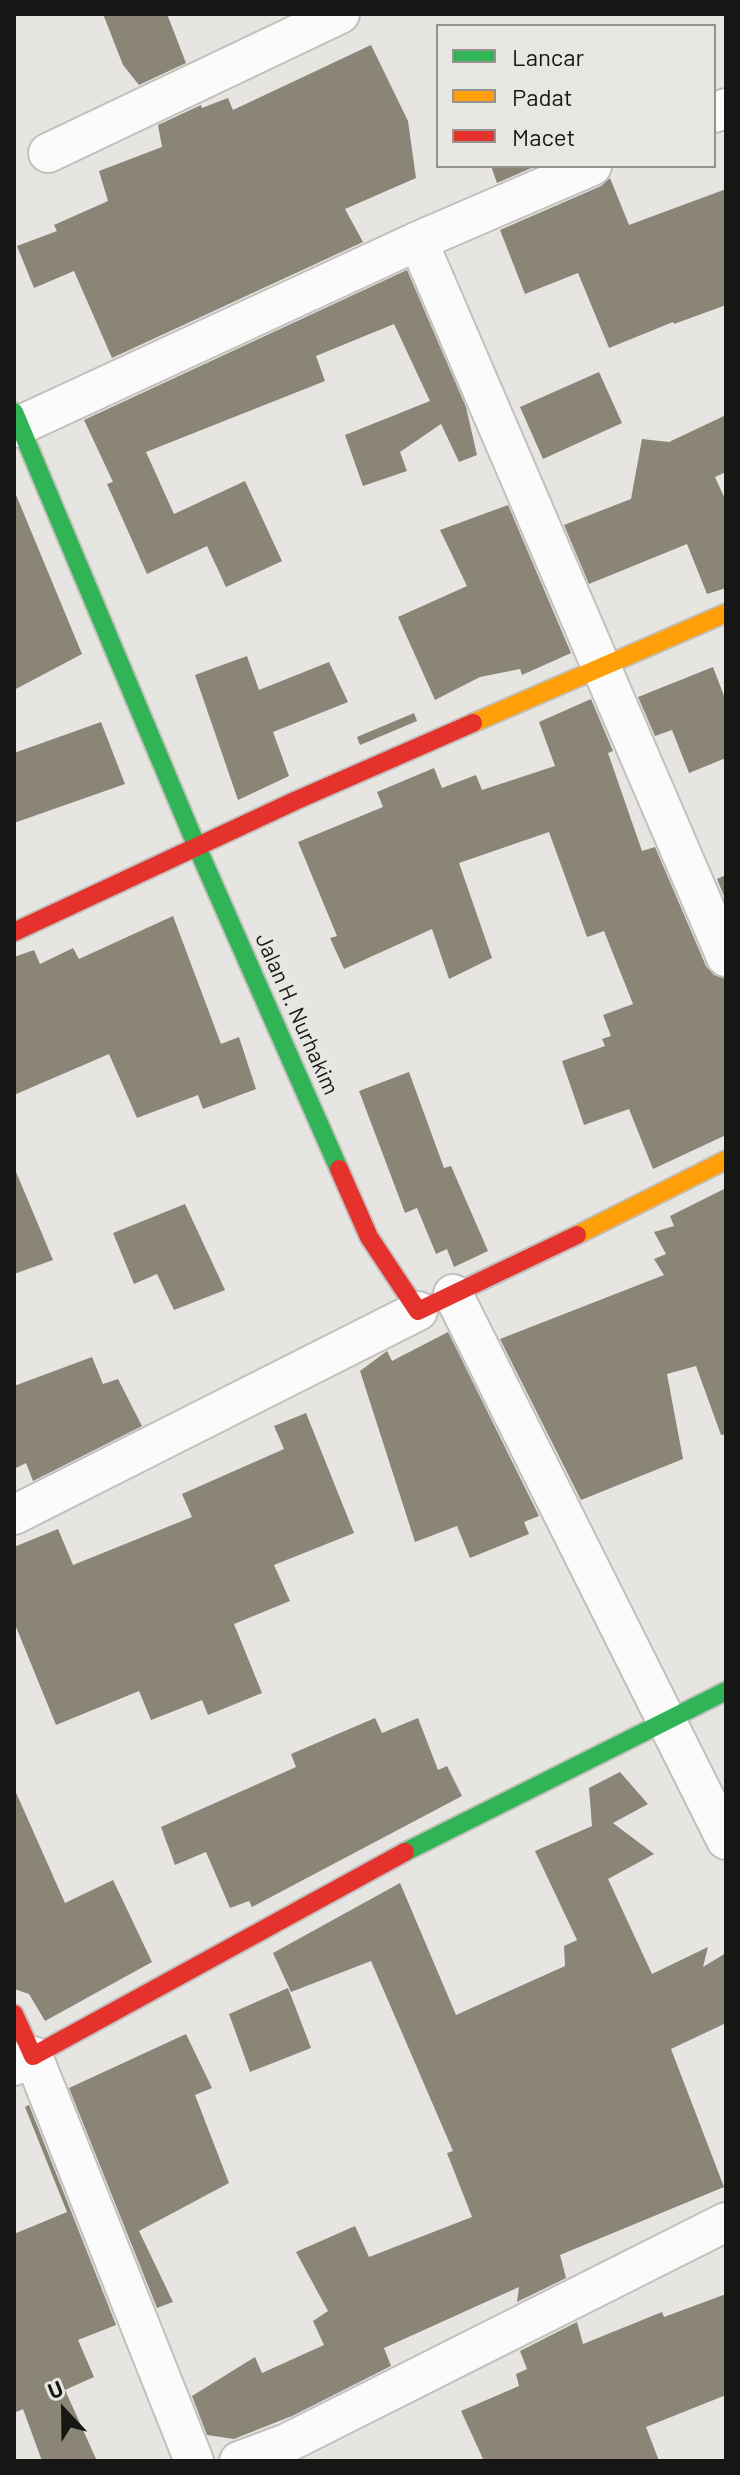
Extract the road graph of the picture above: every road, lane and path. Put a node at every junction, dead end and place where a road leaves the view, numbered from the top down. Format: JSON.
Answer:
{"nodes":[{"id":1,"x":340,"y":14,"type":"edge"},
{"id":2,"x":48,"y":153,"type":"dead end"},
{"id":3,"x":587,"y":168,"type":"edge"},
{"id":4,"x":418,"y":241,"type":"junction"},
{"id":5,"x":16,"y":422,"type":"edge"},
{"id":6,"x":726,"y":613,"type":"edge"},
{"id":7,"x":600,"y":668,"type":"junction"},
{"id":8,"x":197,"y":847,"type":"junction"},
{"id":9,"x":14,"y":932,"type":"edge"},
{"id":10,"x":726,"y":957,"type":"edge"},
{"id":11,"x":726,"y":1160,"type":"edge"},
{"id":12,"x":453,"y":1294,"type":"junction"},
{"id":13,"x":418,"y":1311,"type":"junction"},
{"id":14,"x":14,"y":1515,"type":"edge"},
{"id":15,"x":726,"y":1691,"type":"edge"},
{"id":16,"x":668,"y":1720,"type":"junction"},
{"id":17,"x":726,"y":1840,"type":"edge"},
{"id":18,"x":14,"y":2014,"type":"edge"},
{"id":19,"x":24,"y":2061,"type":"edge"},
{"id":20,"x":726,"y":2222,"type":"edge"},
{"id":21,"x":194,"y":2461,"type":"edge"},
{"id":22,"x":239,"y":2461,"type":"edge"}],
"edges":[{"from":1,"to":2,"type":"street"},
{"from":3,"to":4,"type":"street"},
{"from":4,"to":5,"type":"street"},
{"from":4,"to":7,"type":"street"},
{"from":5,"to":8,"type":"street","name":"Jalan H. Nurhakim"},
{"from":6,"to":7,"type":"street"},
{"from":7,"to":8,"type":"street"},
{"from":7,"to":10,"type":"street"},
{"from":8,"to":9,"type":"street"},
{"from":8,"to":13,"type":"street","name":"Jalan H. Nurhakim"},
{"from":11,"to":12,"type":"street"},
{"from":12,"to":13,"type":"street"},
{"from":12,"to":16,"type":"street"},
{"from":13,"to":14,"type":"street"},
{"from":15,"to":16,"type":"street"},
{"from":16,"to":17,"type":"street"},
{"from":16,"to":19,"type":"street"},
{"from":18,"to":19,"type":"street"},
{"from":19,"to":21,"type":"street"},
{"from":20,"to":22,"type":"street"}]}
